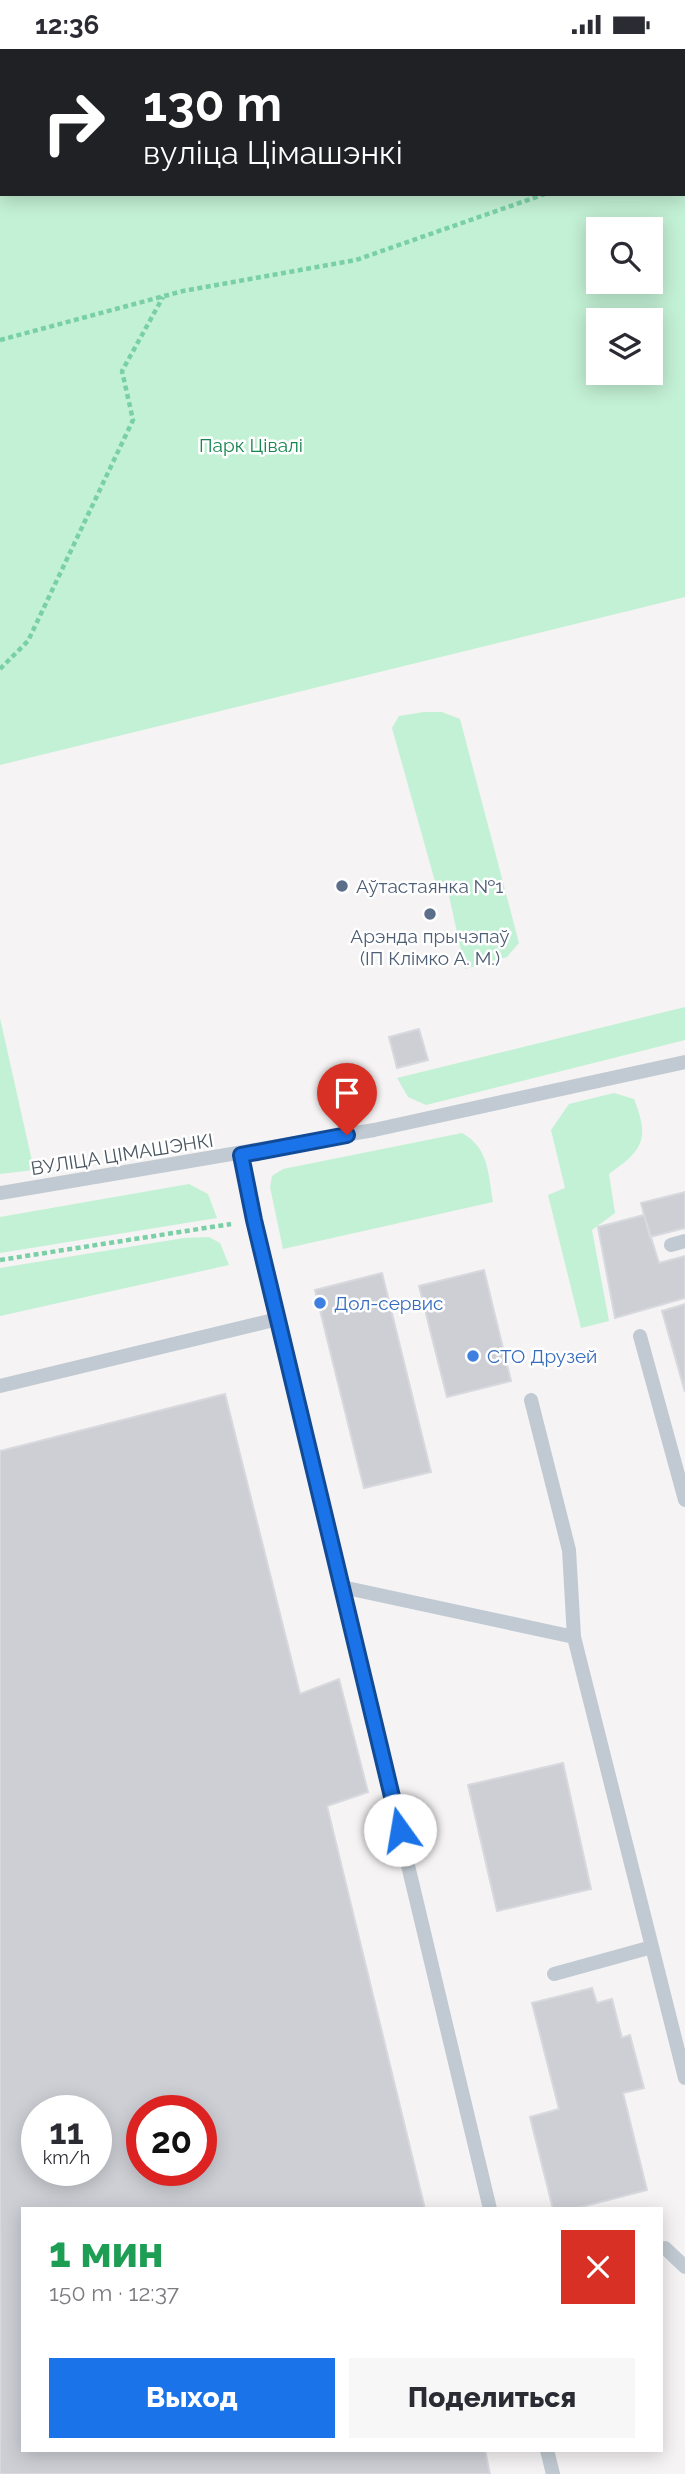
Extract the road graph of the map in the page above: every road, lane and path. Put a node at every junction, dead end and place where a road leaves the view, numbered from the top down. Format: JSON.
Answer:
{"nodes":[{"id":1,"x":539,"y":196,"type":"edge"},
{"id":2,"x":163,"y":296,"type":"junction"},
{"id":3,"x":0,"y":340,"type":"edge"},
{"id":4,"x":0,"y":669,"type":"edge"},
{"id":5,"x":685,"y":1062,"type":"edge"},
{"id":6,"x":241,"y":1155,"type":"junction"},
{"id":7,"x":0,"y":1193,"type":"edge"},
{"id":8,"x":254,"y":1220,"type":"junction"},
{"id":9,"x":0,"y":1260,"type":"edge"},
{"id":10,"x":278,"y":1319,"type":"junction"},
{"id":11,"x":640,"y":1336,"type":"dead end"},
{"id":12,"x":0,"y":1386,"type":"edge"},
{"id":13,"x":531,"y":1400,"type":"dead end"},
{"id":14,"x":685,"y":1500,"type":"edge"},
{"id":15,"x":342,"y":1587,"type":"junction"},
{"id":16,"x":574,"y":1637,"type":"junction"},
{"id":17,"x":652,"y":1947,"type":"junction"},
{"id":18,"x":554,"y":1974,"type":"dead end"},
{"id":19,"x":685,"y":2078,"type":"edge"},
{"id":20,"x":490,"y":2207,"type":"edge"},
{"id":21,"x":665,"y":2248,"type":"dead end"},
{"id":22,"x":685,"y":2267,"type":"edge"},
{"id":23,"x":548,"y":2452,"type":"edge"},
{"id":24,"x":553,"y":2474,"type":"edge"}],
"edges":[{"from":1,"to":2,"type":"path"},
{"from":2,"to":3,"type":"path"},
{"from":2,"to":4,"type":"path"},
{"from":5,"to":6,"type":"lane","name":"ВУЛІЦА ЦІМАШЭНКІ"},
{"from":6,"to":7,"type":"lane","name":"ВУЛІЦА ЦІМАШЭНКІ"},
{"from":6,"to":8,"type":"lane"},
{"from":8,"to":9,"type":"path"},
{"from":8,"to":10,"type":"lane"},
{"from":10,"to":12,"type":"lane"},
{"from":10,"to":15,"type":"lane"},
{"from":11,"to":14,"type":"lane"},
{"from":13,"to":16,"type":"lane"},
{"from":15,"to":16,"type":"lane"},
{"from":15,"to":20,"type":"lane"},
{"from":16,"to":17,"type":"lane"},
{"from":17,"to":18,"type":"lane"},
{"from":17,"to":19,"type":"lane"},
{"from":21,"to":22,"type":"lane"},
{"from":23,"to":24,"type":"lane"}]}
